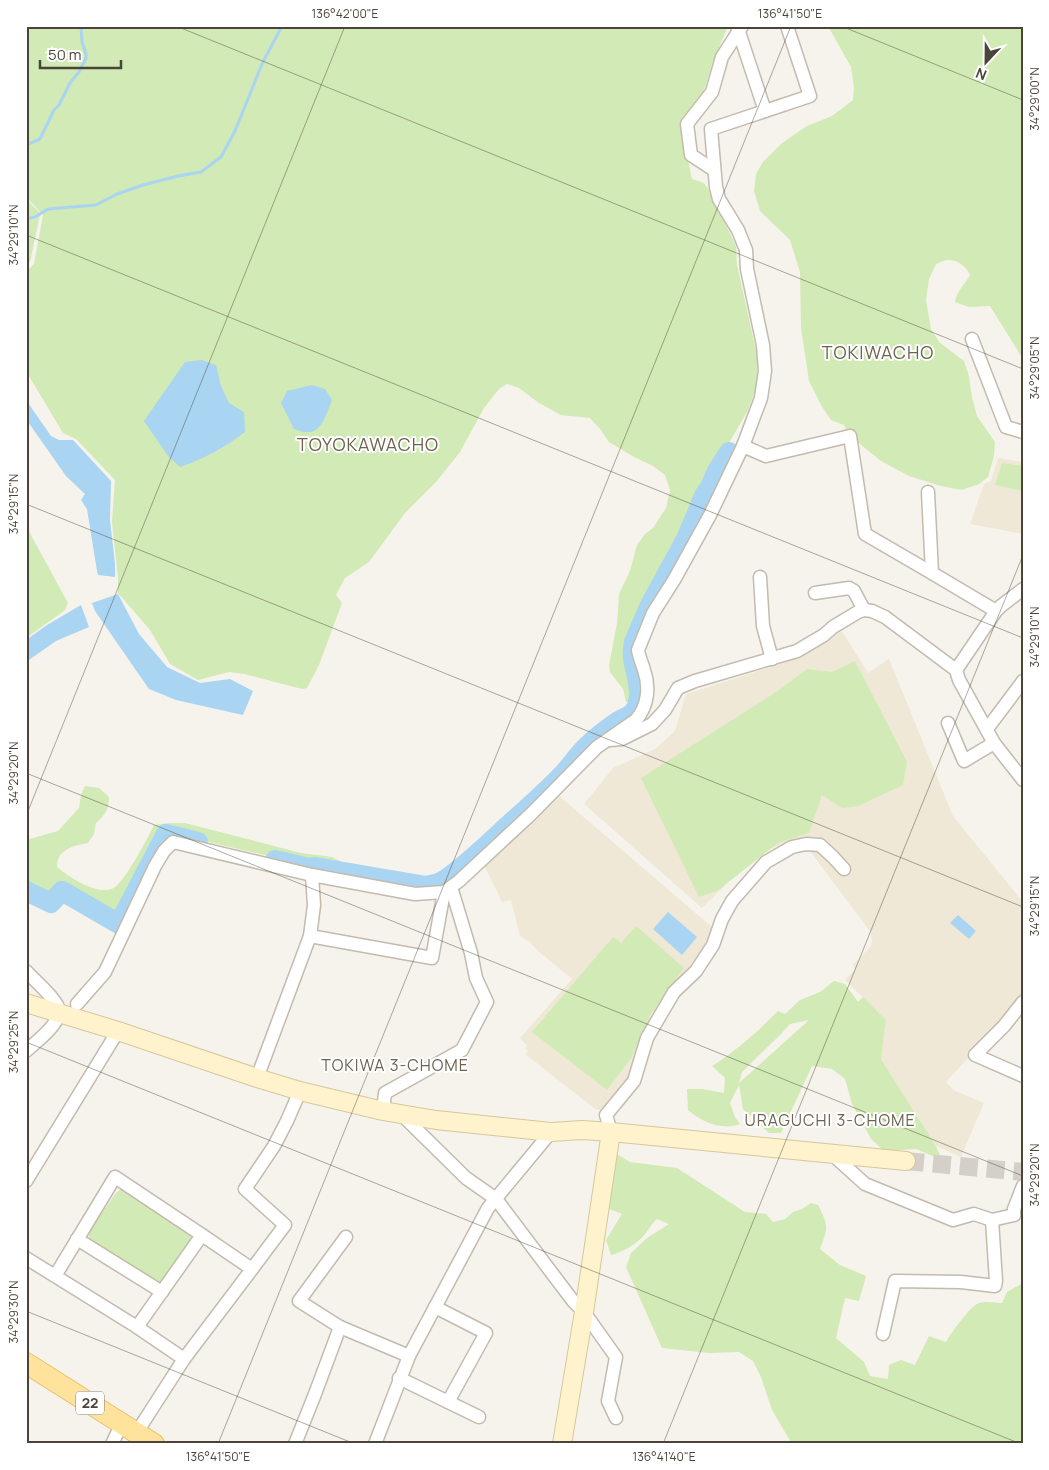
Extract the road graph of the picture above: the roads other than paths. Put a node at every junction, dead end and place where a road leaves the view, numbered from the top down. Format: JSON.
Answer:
{"nodes":[{"id":1,"x":787,"y":26,"type":"edge"},
{"id":2,"x":739,"y":28,"type":"edge"},
{"id":3,"x":765,"y":111,"type":"junction"},
{"id":4,"x":714,"y":170,"type":"junction"},
{"id":5,"x":972,"y":339,"type":"dead end"},
{"id":6,"x":1023,"y":432,"type":"edge"},
{"id":7,"x":742,"y":446,"type":"junction"},
{"id":8,"x":928,"y":492,"type":"dead end"},
{"id":9,"x":932,"y":573,"type":"junction"},
{"id":10,"x":760,"y":577,"type":"dead end"},
{"id":11,"x":1022,"y":590,"type":"edge"},
{"id":12,"x":815,"y":593,"type":"dead end"},
{"id":13,"x":864,"y":610,"type":"junction"},
{"id":14,"x":996,"y":612,"type":"junction"},
{"id":15,"x":772,"y":659,"type":"junction"},
{"id":16,"x":956,"y":670,"type":"junction"},
{"id":17,"x":1023,"y":681,"type":"edge"},
{"id":18,"x":948,"y":723,"type":"dead end"},
{"id":19,"x":986,"y":729,"type":"junction"},
{"id":20,"x":605,"y":741,"type":"junction"},
{"id":21,"x":994,"y":743,"type":"junction"},
{"id":22,"x":1023,"y":780,"type":"edge"},
{"id":23,"x":844,"y":869,"type":"dead end"},
{"id":24,"x":312,"y":875,"type":"junction"},
{"id":25,"x":447,"y":889,"type":"junction"},
{"id":26,"x":310,"y":936,"type":"junction"},
{"id":27,"x":26,"y":971,"type":"edge"},
{"id":28,"x":1023,"y":1002,"type":"edge"},
{"id":29,"x":26,"y":1003,"type":"edge"},
{"id":30,"x":77,"y":1004,"type":"dead end"},
{"id":31,"x":60,"y":1014,"type":"junction"},
{"id":32,"x":118,"y":1031,"type":"junction"},
{"id":33,"x":26,"y":1050,"type":"edge"},
{"id":34,"x":1023,"y":1076,"type":"edge"},
{"id":35,"x":258,"y":1078,"type":"junction"},
{"id":36,"x":300,"y":1090,"type":"junction"},
{"id":37,"x":392,"y":1113,"type":"junction"},
{"id":38,"x":550,"y":1132,"type":"junction"},
{"id":39,"x":611,"y":1132,"type":"junction"},
{"id":40,"x":833,"y":1154,"type":"junction"},
{"id":41,"x":906,"y":1161,"type":"tunnel mouth"},
{"id":42,"x":26,"y":1181,"type":"edge"},
{"id":43,"x":1023,"y":1186,"type":"edge"},
{"id":44,"x":496,"y":1199,"type":"junction"},
{"id":45,"x":1018,"y":1215,"type":"edge"},
{"id":46,"x":992,"y":1220,"type":"junction"},
{"id":47,"x":202,"y":1235,"type":"junction"},
{"id":48,"x":346,"y":1237,"type":"dead end"},
{"id":49,"x":77,"y":1239,"type":"junction"},
{"id":50,"x":26,"y":1258,"type":"edge"},
{"id":51,"x":252,"y":1269,"type":"junction"},
{"id":52,"x":55,"y":1276,"type":"junction"},
{"id":53,"x":162,"y":1292,"type":"junction"},
{"id":54,"x":435,"y":1307,"type":"junction"},
{"id":55,"x":584,"y":1312,"type":"junction"},
{"id":56,"x":137,"y":1327,"type":"junction"},
{"id":57,"x":340,"y":1327,"type":"junction"},
{"id":58,"x":883,"y":1334,"type":"dead end"},
{"id":59,"x":409,"y":1356,"type":"junction"},
{"id":60,"x":184,"y":1359,"type":"junction"},
{"id":61,"x":27,"y":1365,"type":"edge"},
{"id":62,"x":399,"y":1378,"type":"junction"},
{"id":63,"x":448,"y":1402,"type":"junction"},
{"id":64,"x":480,"y":1418,"type":"dead end"},
{"id":65,"x":616,"y":1418,"type":"dead end"},
{"id":66,"x":130,"y":1428,"type":"junction"},
{"id":67,"x":112,"y":1444,"type":"edge"},
{"id":68,"x":154,"y":1444,"type":"edge"},
{"id":69,"x":295,"y":1444,"type":"edge"},
{"id":70,"x":375,"y":1444,"type":"edge"},
{"id":71,"x":562,"y":1444,"type":"edge"}],
"edges":[{"from":1,"to":3,"type":"street"},
{"from":2,"to":3,"type":"street"},
{"from":2,"to":4,"type":"street"},
{"from":3,"to":4,"type":"street"},
{"from":4,"to":7,"type":"street"},
{"from":5,"to":6,"type":"street"},
{"from":7,"to":9,"type":"street"},
{"from":7,"to":20,"type":"street"},
{"from":8,"to":9,"type":"street"},
{"from":9,"to":14,"type":"street"},
{"from":10,"to":15,"type":"street"},
{"from":11,"to":14,"type":"street"},
{"from":12,"to":13,"type":"street"},
{"from":13,"to":15,"type":"street"},
{"from":13,"to":16,"type":"street"},
{"from":14,"to":16,"type":"street"},
{"from":15,"to":20,"type":"street"},
{"from":16,"to":19,"type":"street"},
{"from":17,"to":19,"type":"street"},
{"from":18,"to":21,"type":"street"},
{"from":19,"to":21,"type":"street"},
{"from":20,"to":25,"type":"street"},
{"from":21,"to":22,"type":"street"},
{"from":23,"to":39,"type":"street"},
{"from":24,"to":25,"type":"street"},
{"from":24,"to":26,"type":"street"},
{"from":24,"to":30,"type":"street"},
{"from":25,"to":26,"type":"street"},
{"from":25,"to":37,"type":"street"},
{"from":26,"to":35,"type":"street"},
{"from":27,"to":31,"type":"street"},
{"from":28,"to":34,"type":"street"},
{"from":29,"to":31,"type":"street"},
{"from":31,"to":32,"type":"street"},
{"from":31,"to":33,"type":"street"},
{"from":32,"to":35,"type":"street"},
{"from":32,"to":42,"type":"street"},
{"from":35,"to":36,"type":"street"},
{"from":36,"to":37,"type":"street"},
{"from":36,"to":51,"type":"street"},
{"from":37,"to":38,"type":"street"},
{"from":37,"to":44,"type":"street"},
{"from":38,"to":39,"type":"street"},
{"from":38,"to":44,"type":"street"},
{"from":39,"to":40,"type":"street"},
{"from":39,"to":55,"type":"street"},
{"from":40,"to":41,"type":"street"},
{"from":40,"to":46,"type":"street"},
{"from":43,"to":45,"type":"street"},
{"from":44,"to":54,"type":"street"},
{"from":44,"to":55,"type":"street"},
{"from":45,"to":46,"type":"street"},
{"from":46,"to":58,"type":"street"},
{"from":47,"to":49,"type":"street"},
{"from":47,"to":51,"type":"street"},
{"from":47,"to":53,"type":"street"},
{"from":48,"to":57,"type":"street"},
{"from":49,"to":52,"type":"street"},
{"from":49,"to":53,"type":"street"},
{"from":50,"to":52,"type":"street"},
{"from":51,"to":60,"type":"street"},
{"from":52,"to":56,"type":"street"},
{"from":53,"to":56,"type":"street"},
{"from":54,"to":59,"type":"street"},
{"from":54,"to":63,"type":"street"},
{"from":55,"to":65,"type":"street"},
{"from":55,"to":71,"type":"street"},
{"from":56,"to":60,"type":"street"},
{"from":57,"to":59,"type":"street"},
{"from":57,"to":69,"type":"street"},
{"from":59,"to":62,"type":"street"},
{"from":60,"to":66,"type":"street"},
{"from":61,"to":66,"type":"main road","number":"22"},
{"from":62,"to":63,"type":"street"},
{"from":62,"to":70,"type":"street"},
{"from":63,"to":64,"type":"street"},
{"from":66,"to":67,"type":"street"},
{"from":66,"to":68,"type":"main road","number":"22"}]}
